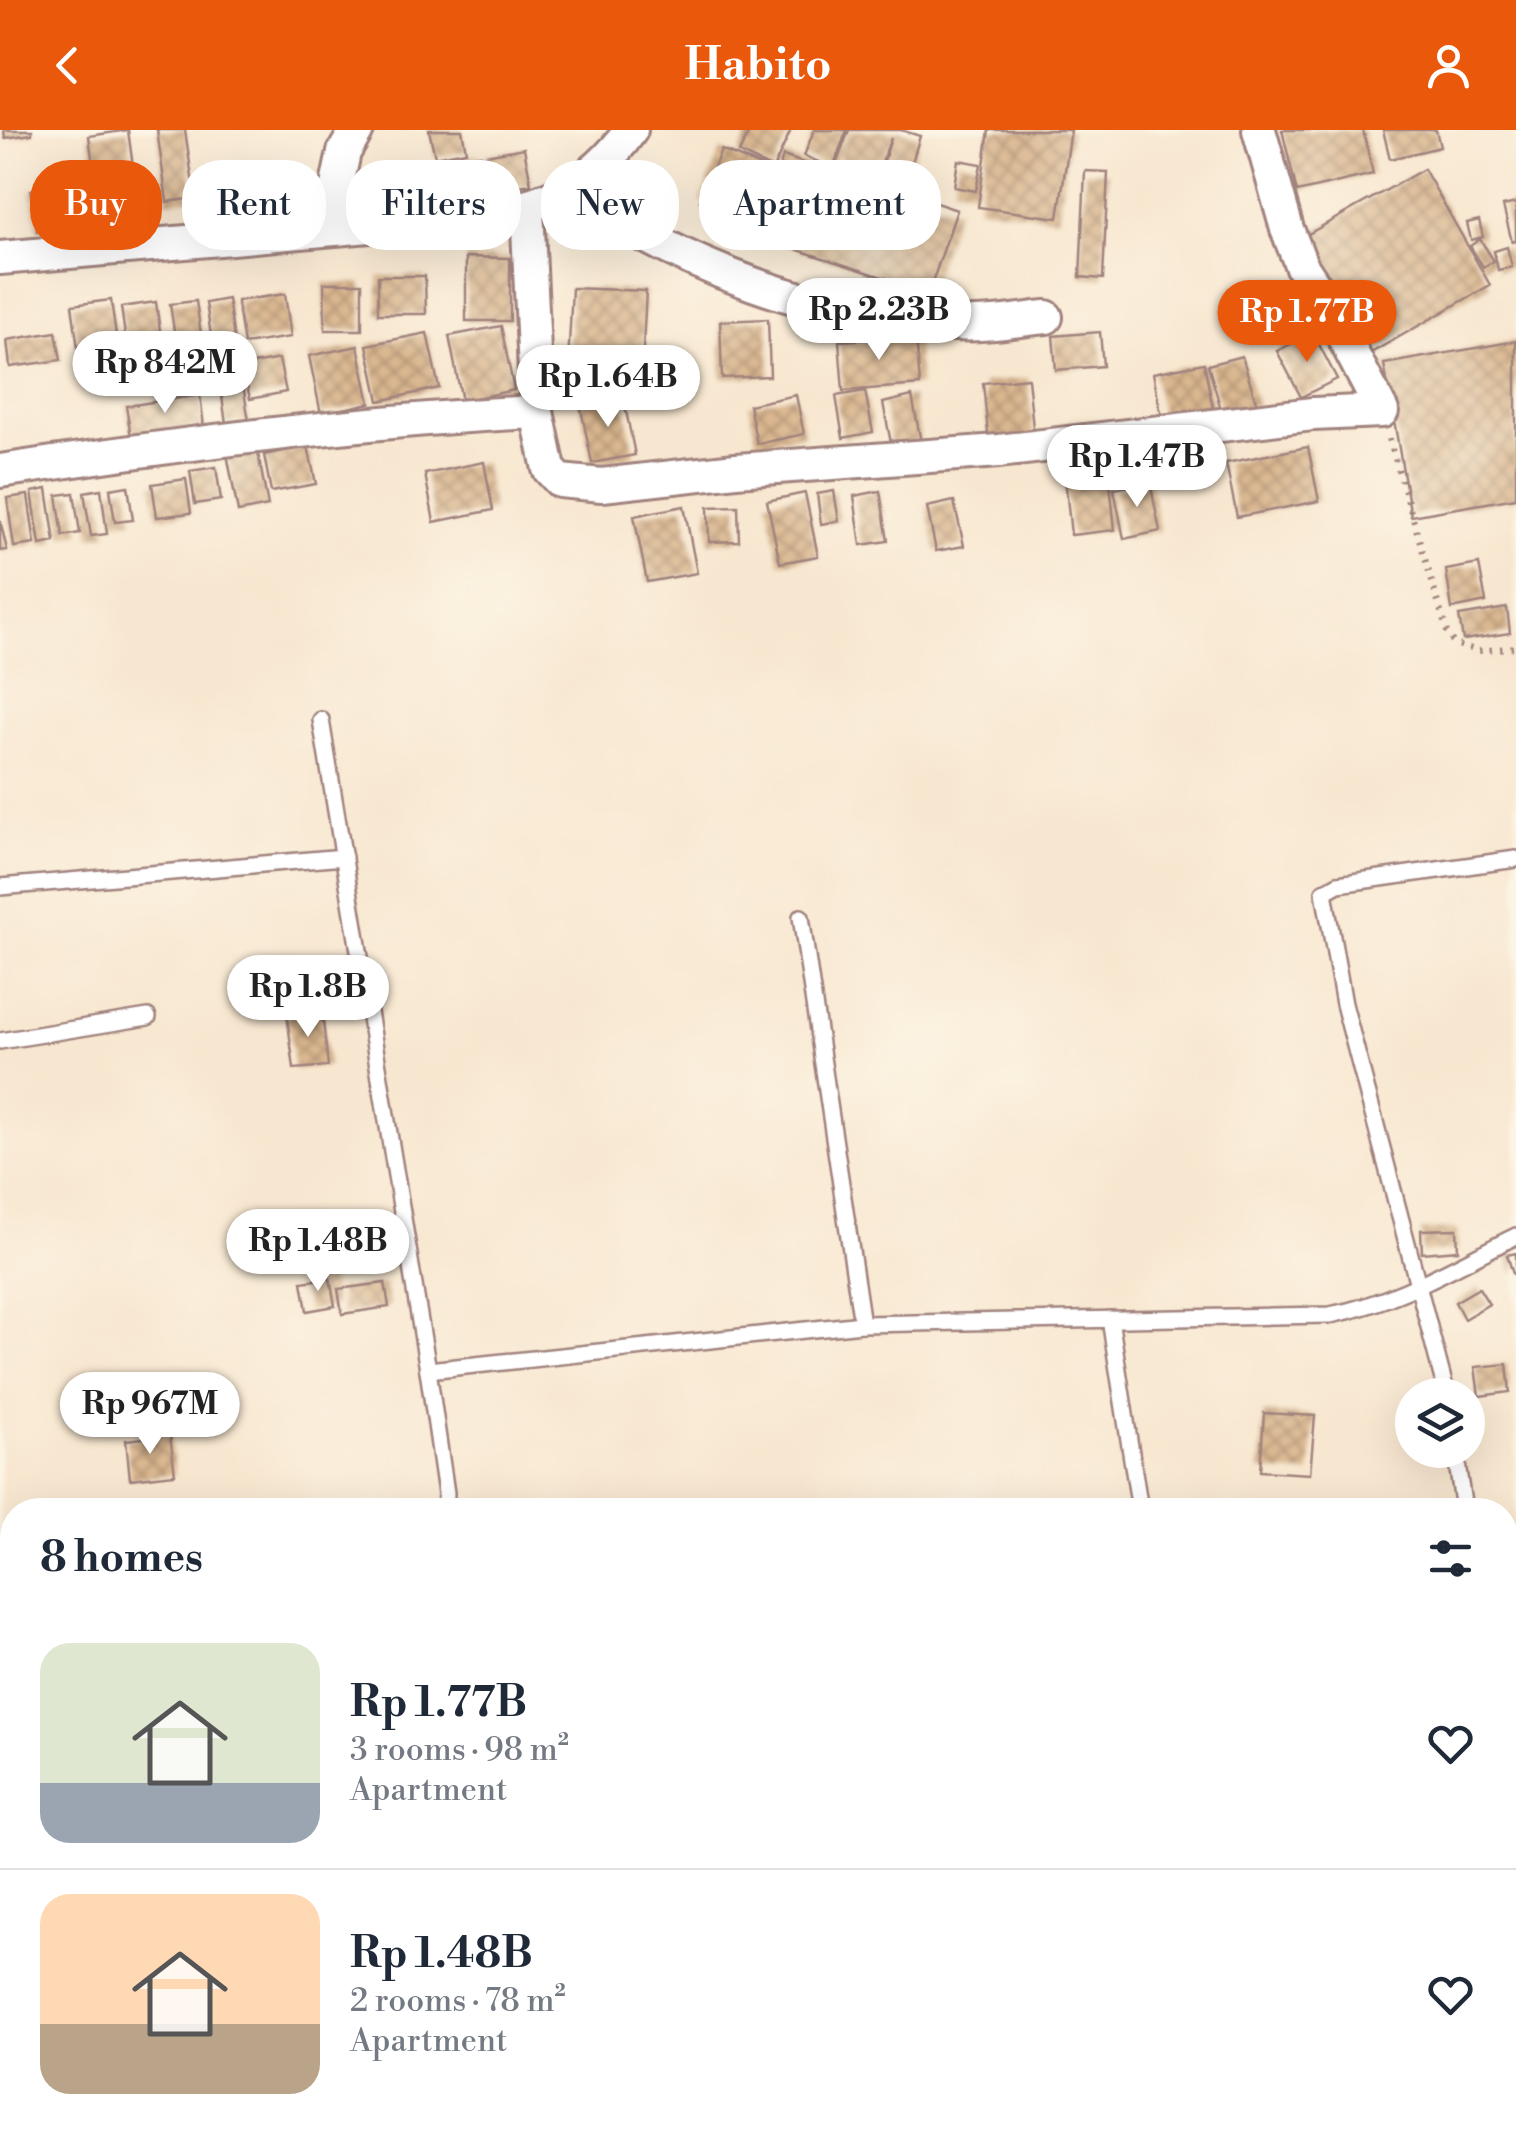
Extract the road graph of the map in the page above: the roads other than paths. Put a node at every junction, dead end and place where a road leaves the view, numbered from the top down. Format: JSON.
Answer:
{"nodes":[{"id":1,"x":357,"y":130,"type":"edge"},
{"id":2,"x":630,"y":130,"type":"edge"},
{"id":3,"x":1258,"y":130,"type":"edge"},
{"id":4,"x":608,"y":160,"type":"edge"},
{"id":5,"x":541,"y":202,"type":"edge"},
{"id":6,"x":528,"y":208,"type":"junction"},
{"id":7,"x":328,"y":230,"type":"junction"},
{"id":8,"x":669,"y":250,"type":"edge"},
{"id":9,"x":0,"y":258,"type":"edge"},
{"id":10,"x":1046,"y":317,"type":"dead end"},
{"id":11,"x":538,"y":412,"type":"junction"},
{"id":12,"x":0,"y":471,"type":"edge"},
{"id":13,"x":321,"y":720,"type":"dead end"},
{"id":14,"x":344,"y":857,"type":"junction"},
{"id":15,"x":1516,"y":859,"type":"edge"},
{"id":16,"x":0,"y":888,"type":"edge"},
{"id":17,"x":801,"y":917,"type":"dead end"},
{"id":18,"x":148,"y":1017,"type":"dead end"},
{"id":19,"x":0,"y":1041,"type":"edge"},
{"id":20,"x":1516,"y":1236,"type":"edge"},
{"id":21,"x":1416,"y":1285,"type":"junction"},
{"id":22,"x":1110,"y":1319,"type":"junction"},
{"id":23,"x":862,"y":1324,"type":"junction"},
{"id":24,"x":428,"y":1370,"type":"junction"},
{"id":25,"x":1442,"y":1378,"type":"edge"},
{"id":26,"x":1458,"y":1468,"type":"edge"},
{"id":27,"x":446,"y":1498,"type":"edge"},
{"id":28,"x":1138,"y":1498,"type":"edge"},
{"id":29,"x":1462,"y":1498,"type":"edge"}],
"edges":[{"from":1,"to":7,"type":"street"},
{"from":2,"to":4,"type":"street"},
{"from":3,"to":11,"type":"street"},
{"from":5,"to":6,"type":"street"},
{"from":6,"to":7,"type":"street"},
{"from":6,"to":11,"type":"street"},
{"from":7,"to":9,"type":"street"},
{"from":8,"to":10,"type":"street"},
{"from":11,"to":12,"type":"street"},
{"from":13,"to":14,"type":"lane"},
{"from":14,"to":16,"type":"lane"},
{"from":14,"to":24,"type":"lane"},
{"from":15,"to":21,"type":"lane"},
{"from":17,"to":23,"type":"lane"},
{"from":18,"to":19,"type":"lane"},
{"from":20,"to":21,"type":"lane"},
{"from":21,"to":22,"type":"lane"},
{"from":21,"to":25,"type":"lane"},
{"from":22,"to":23,"type":"lane"},
{"from":22,"to":28,"type":"lane"},
{"from":23,"to":24,"type":"lane"},
{"from":24,"to":27,"type":"lane"},
{"from":26,"to":29,"type":"lane"}]}
